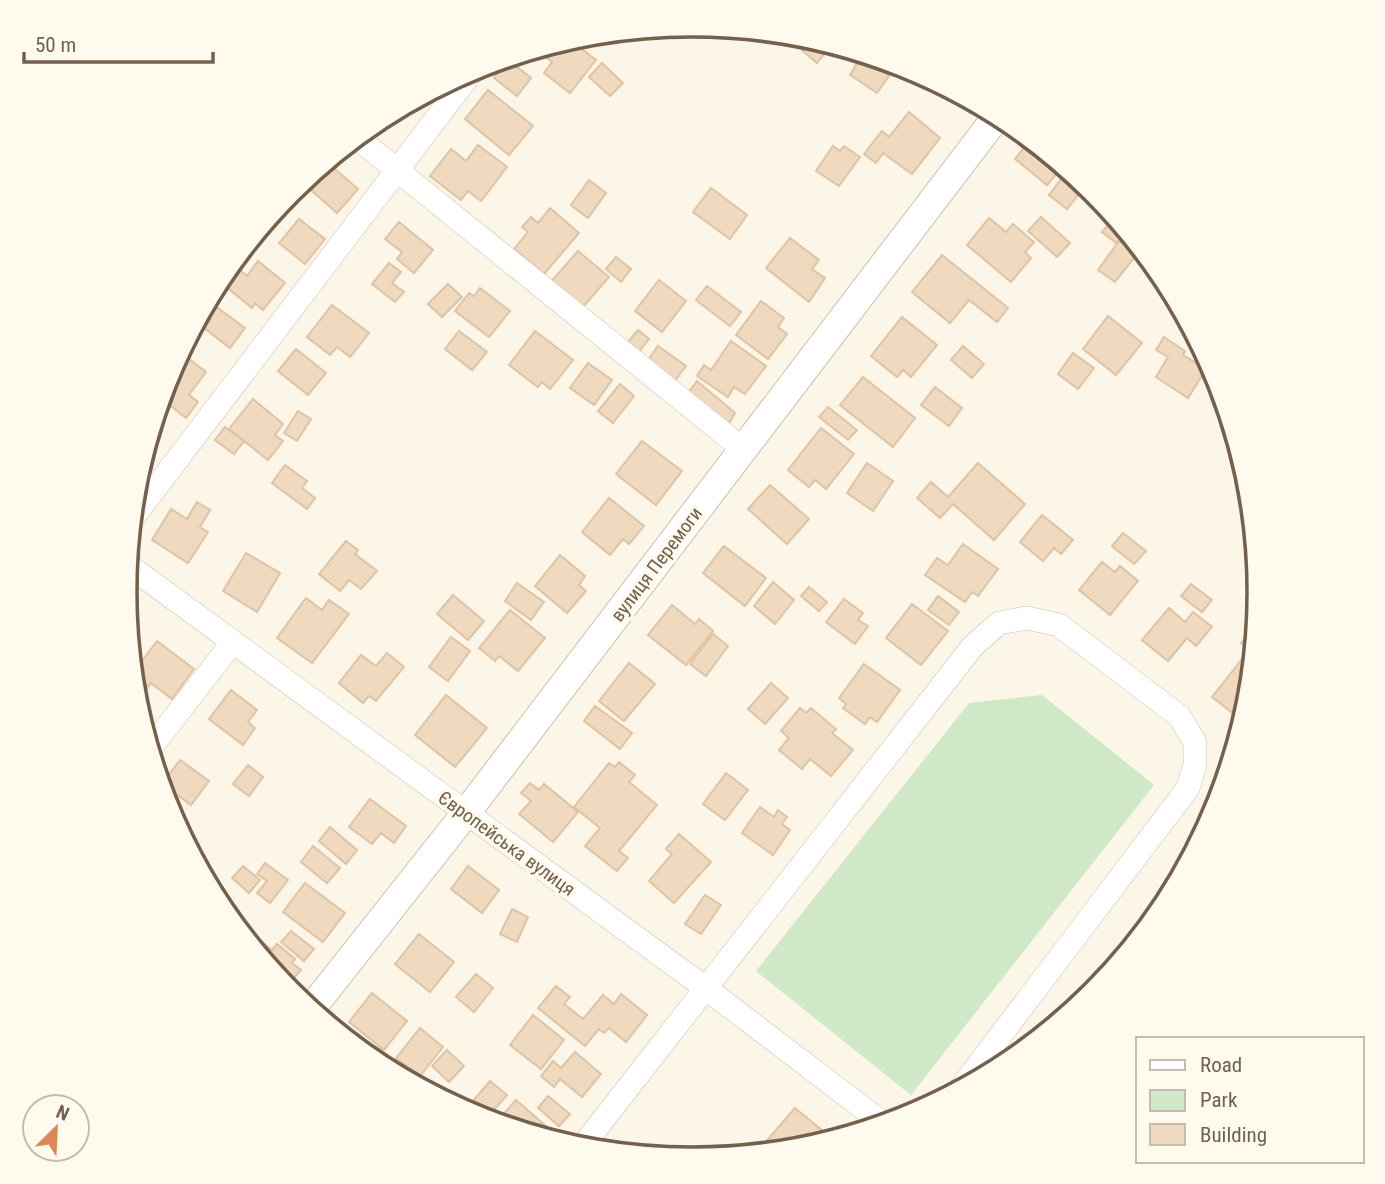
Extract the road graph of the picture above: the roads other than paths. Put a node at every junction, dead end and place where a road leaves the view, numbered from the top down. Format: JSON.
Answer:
{"nodes":[{"id":1,"x":458,"y":89,"type":"edge"},
{"id":2,"x":991,"y":124,"type":"edge"},
{"id":3,"x":365,"y":144,"type":"edge"},
{"id":4,"x":397,"y":169,"type":"junction"},
{"id":5,"x":743,"y":449,"type":"junction"},
{"id":6,"x":145,"y":502,"type":"edge"},
{"id":7,"x":138,"y":572,"type":"edge"},
{"id":8,"x":232,"y":643,"type":"junction"},
{"id":9,"x":157,"y":740,"type":"edge"},
{"id":10,"x":466,"y":813,"type":"junction"},
{"id":11,"x":704,"y":987,"type":"junction"},
{"id":12,"x":317,"y":1001,"type":"edge"},
{"id":13,"x":974,"y":1071,"type":"edge"},
{"id":14,"x":874,"y":1117,"type":"edge"},
{"id":15,"x":589,"y":1138,"type":"edge"}],
"edges":[{"from":1,"to":4,"type":"street"},
{"from":2,"to":5,"type":"street","name":"вулиця Перемоги"},
{"from":3,"to":4,"type":"street"},
{"from":4,"to":5,"type":"street"},
{"from":4,"to":6,"type":"street"},
{"from":5,"to":10,"type":"street","name":"вулиця Перемоги"},
{"from":7,"to":8,"type":"street","name":"Європейська вулиця"},
{"from":8,"to":9,"type":"street"},
{"from":8,"to":10,"type":"street","name":"Європейська вулиця"},
{"from":10,"to":11,"type":"street","name":"Європейська вулиця"},
{"from":10,"to":12,"type":"street","name":"вулиця Перемоги"},
{"from":11,"to":13,"type":"street"},
{"from":11,"to":14,"type":"street","name":"Європейська вулиця"},
{"from":11,"to":15,"type":"street"}]}
